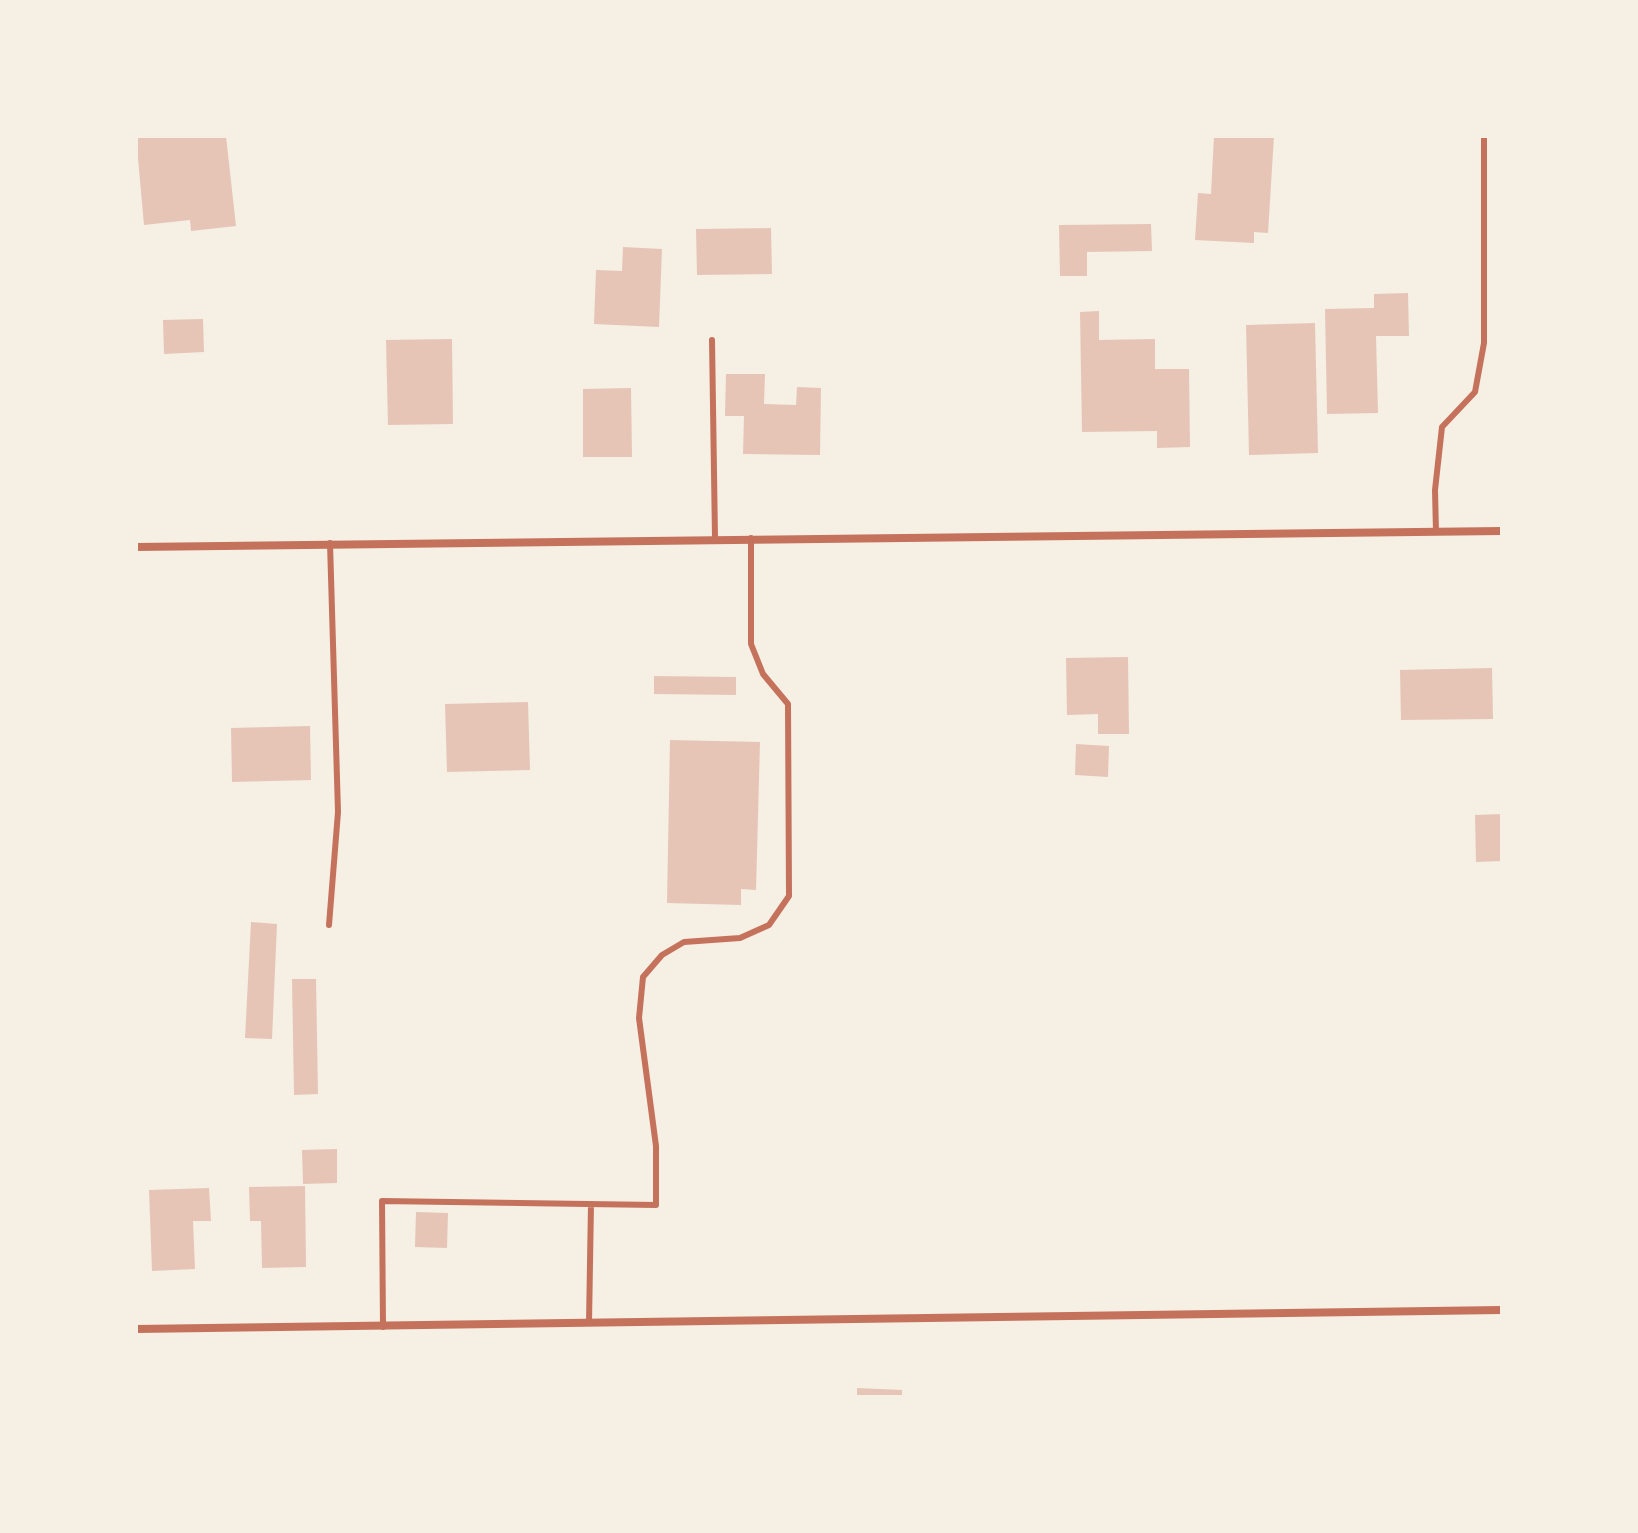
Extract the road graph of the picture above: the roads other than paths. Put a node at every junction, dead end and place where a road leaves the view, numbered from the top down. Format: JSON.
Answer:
{"nodes":[{"id":1,"x":1484,"y":136,"type":"edge"},
{"id":2,"x":712,"y":340,"type":"dead end"},
{"id":3,"x":1502,"y":531,"type":"edge"},
{"id":4,"x":1436,"y":532,"type":"junction"},
{"id":5,"x":715,"y":538,"type":"junction"},
{"id":6,"x":751,"y":538,"type":"junction"},
{"id":7,"x":330,"y":543,"type":"junction"},
{"id":8,"x":136,"y":547,"type":"edge"},
{"id":9,"x":329,"y":925,"type":"dead end"},
{"id":10,"x":591,"y":1204,"type":"junction"},
{"id":11,"x":1502,"y":1310,"type":"edge"},
{"id":12,"x":589,"y":1323,"type":"junction"},
{"id":13,"x":383,"y":1327,"type":"junction"},
{"id":14,"x":136,"y":1329,"type":"edge"}],
"edges":[{"from":1,"to":4,"type":"lane"},
{"from":2,"to":5,"type":"lane"},
{"from":3,"to":4,"type":"street"},
{"from":4,"to":6,"type":"street"},
{"from":5,"to":6,"type":"street"},
{"from":5,"to":7,"type":"street"},
{"from":6,"to":10,"type":"lane"},
{"from":7,"to":8,"type":"street"},
{"from":7,"to":9,"type":"lane"},
{"from":10,"to":12,"type":"lane"},
{"from":10,"to":13,"type":"lane"},
{"from":11,"to":12,"type":"street"},
{"from":12,"to":13,"type":"street"},
{"from":13,"to":14,"type":"street"}]}
